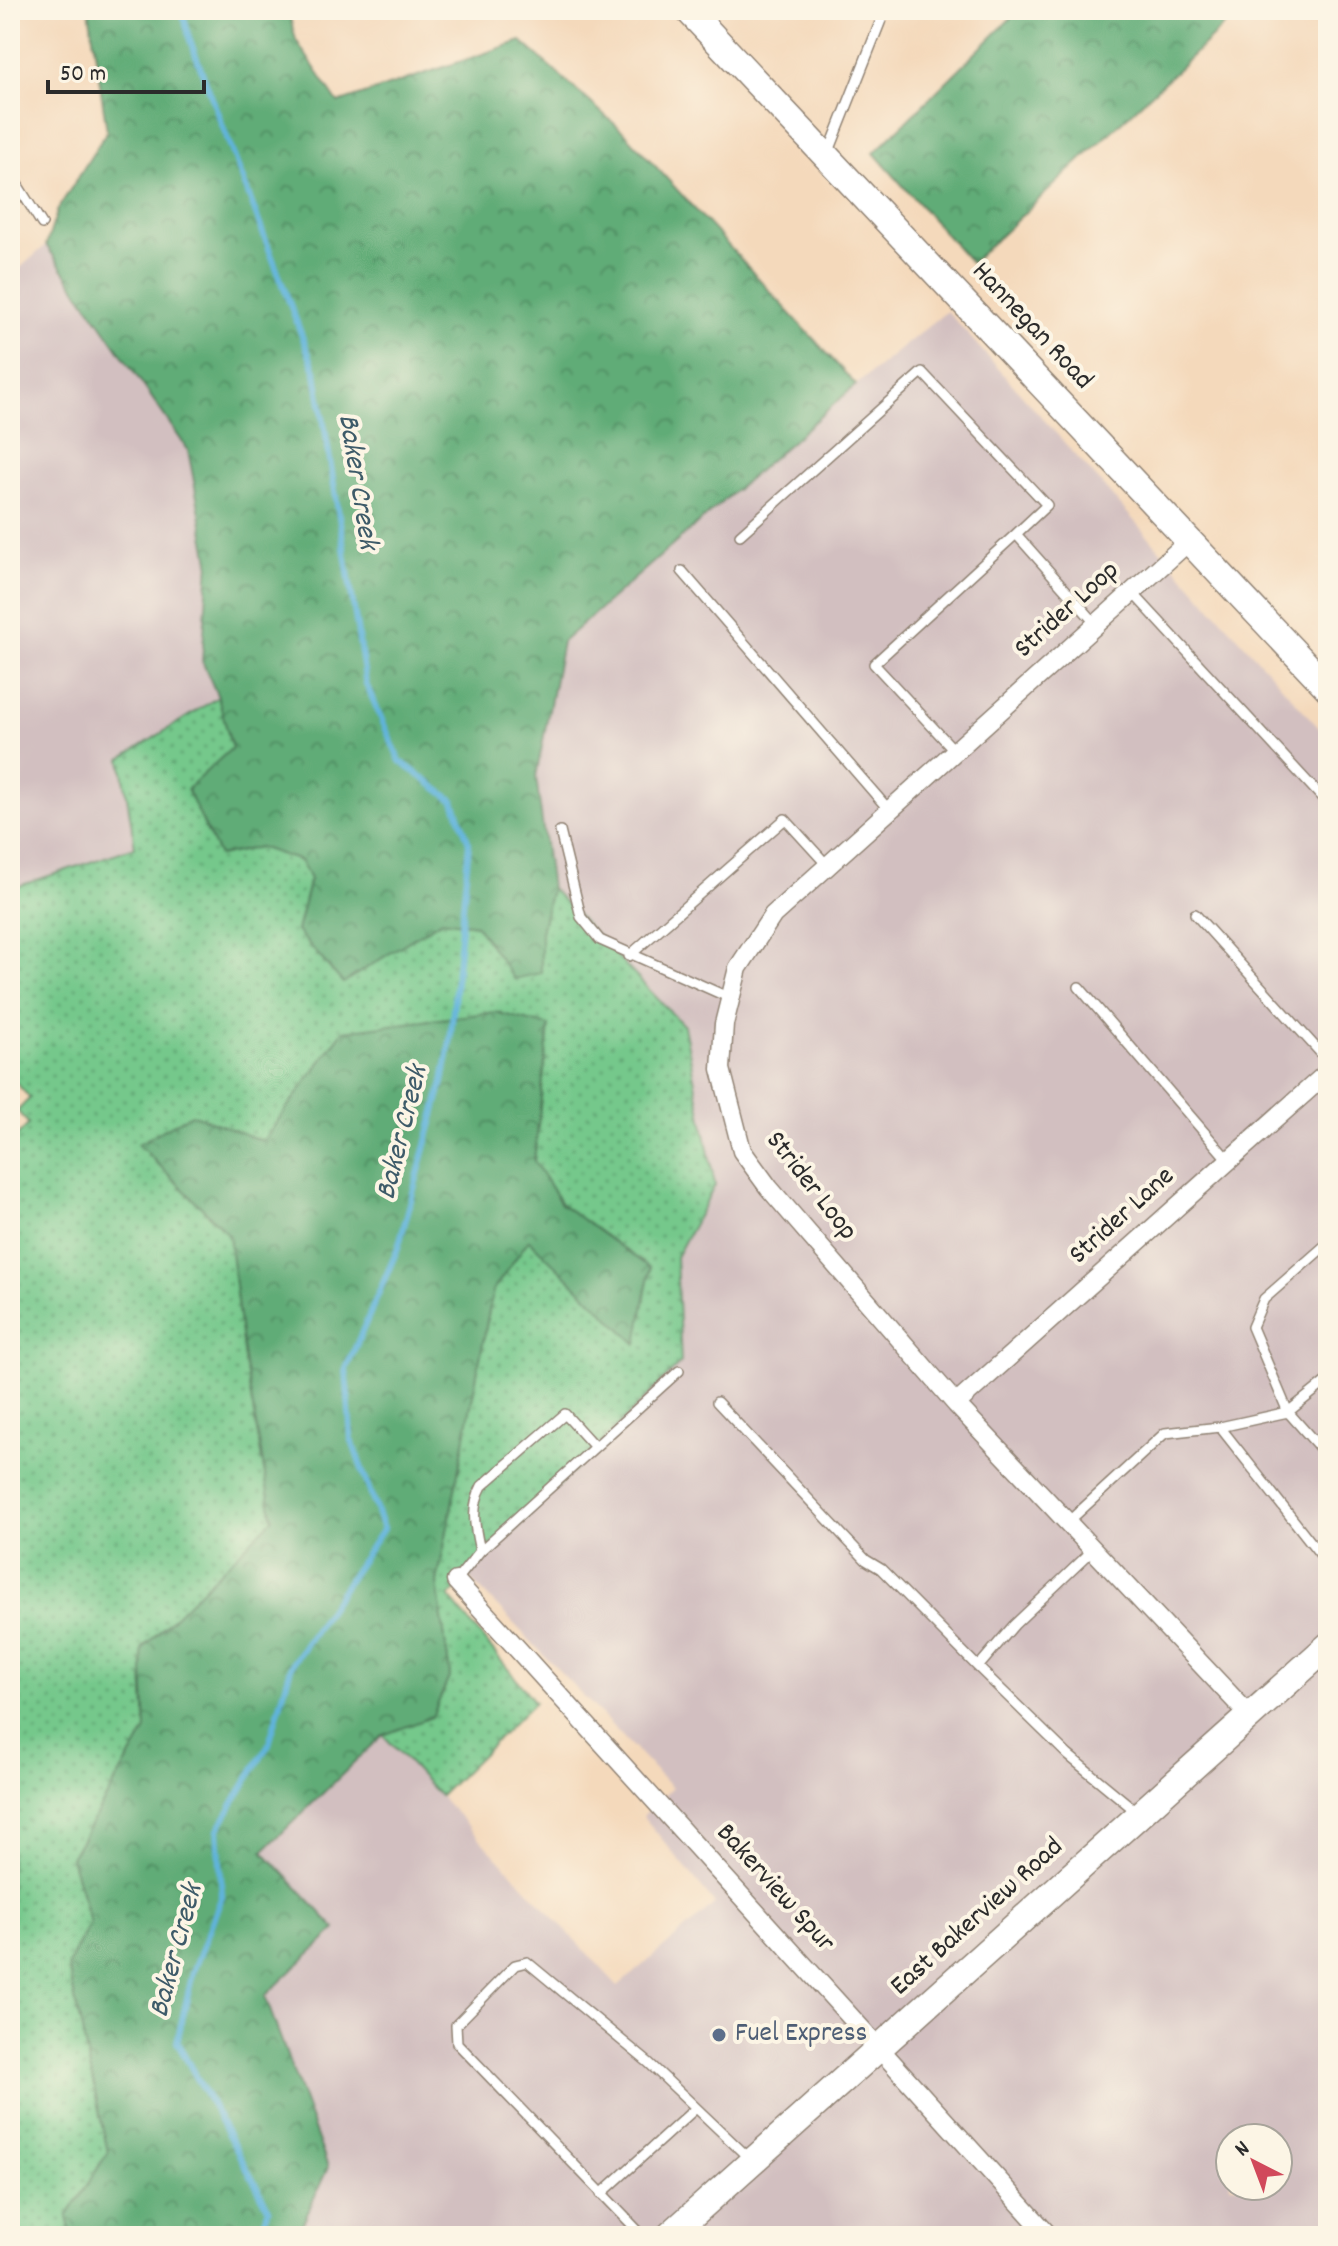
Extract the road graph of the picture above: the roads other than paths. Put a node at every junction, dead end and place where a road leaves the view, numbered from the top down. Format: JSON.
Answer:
{"nodes":[{"id":1,"x":688,"y":10,"type":"edge"},
{"id":2,"x":885,"y":10,"type":"edge"},
{"id":3,"x":827,"y":157,"type":"junction"},
{"id":4,"x":10,"y":173,"type":"edge"},
{"id":5,"x":42,"y":224,"type":"dead end"},
{"id":6,"x":1016,"y":534,"type":"junction"},
{"id":7,"x":740,"y":535,"type":"dead end"},
{"id":8,"x":1189,"y":541,"type":"junction"},
{"id":9,"x":682,"y":571,"type":"dead end"},
{"id":10,"x":1132,"y":592,"type":"junction"},
{"id":11,"x":1096,"y":624,"type":"junction"},
{"id":12,"x":1328,"y":688,"type":"edge"},
{"id":13,"x":955,"y":751,"type":"junction"},
{"id":14,"x":1328,"y":804,"type":"edge"},
{"id":15,"x":889,"y":810,"type":"junction"},
{"id":16,"x":560,"y":831,"type":"dead end"},
{"id":17,"x":827,"y":865,"type":"junction"},
{"id":18,"x":1195,"y":914,"type":"dead end"},
{"id":19,"x":629,"y":956,"type":"junction"},
{"id":20,"x":1079,"y":987,"type":"dead end"},
{"id":21,"x":730,"y":998,"type":"junction"},
{"id":22,"x":1328,"y":1061,"type":"edge"},
{"id":23,"x":1328,"y":1072,"type":"edge"},
{"id":24,"x":1229,"y":1161,"type":"junction"},
{"id":25,"x":1328,"y":1243,"type":"edge"},
{"id":26,"x":679,"y":1371,"type":"dead end"},
{"id":27,"x":1328,"y":1380,"type":"edge"},
{"id":28,"x":717,"y":1402,"type":"dead end"},
{"id":29,"x":956,"y":1404,"type":"junction"},
{"id":30,"x":1288,"y":1412,"type":"junction"},
{"id":31,"x":1220,"y":1427,"type":"junction"},
{"id":32,"x":595,"y":1447,"type":"junction"},
{"id":33,"x":1328,"y":1457,"type":"edge"},
{"id":34,"x":1068,"y":1522,"type":"junction"},
{"id":35,"x":1093,"y":1550,"type":"junction"},
{"id":36,"x":480,"y":1551,"type":"junction"},
{"id":37,"x":1328,"y":1564,"type":"edge"},
{"id":38,"x":456,"y":1581,"type":"joint"},
{"id":39,"x":1328,"y":1646,"type":"edge"},
{"id":40,"x":978,"y":1667,"type":"junction"},
{"id":41,"x":1249,"y":1715,"type":"junction"},
{"id":42,"x":1140,"y":1815,"type":"junction"},
{"id":43,"x":881,"y":2049,"type":"junction"},
{"id":44,"x":696,"y":2108,"type":"junction"},
{"id":45,"x":752,"y":2162,"type":"junction"},
{"id":46,"x":601,"y":2194,"type":"junction"},
{"id":47,"x":643,"y":2236,"type":"edge"},
{"id":48,"x":669,"y":2236,"type":"edge"},
{"id":49,"x":1049,"y":2236,"type":"edge"}],
"edges":[{"from":1,"to":3,"type":"main road","name":"Hannegan Road"},
{"from":2,"to":3,"type":"lane"},
{"from":3,"to":8,"type":"main road","name":"Hannegan Road"},
{"from":4,"to":5,"type":"lane"},
{"from":6,"to":7,"type":"lane"},
{"from":6,"to":11,"type":"lane"},
{"from":6,"to":13,"type":"lane"},
{"from":8,"to":10,"type":"street","name":"Strider Loop"},
{"from":8,"to":12,"type":"main road","name":"Hannegan Road"},
{"from":9,"to":15,"type":"lane"},
{"from":10,"to":11,"type":"street","name":"Strider Loop"},
{"from":10,"to":14,"type":"lane"},
{"from":11,"to":13,"type":"street","name":"Strider Loop"},
{"from":13,"to":15,"type":"street","name":"Strider Loop"},
{"from":15,"to":17,"type":"street","name":"Strider Loop"},
{"from":16,"to":19,"type":"lane"},
{"from":17,"to":19,"type":"lane"},
{"from":17,"to":21,"type":"street","name":"Strider Loop"},
{"from":18,"to":22,"type":"lane"},
{"from":19,"to":21,"type":"lane"},
{"from":20,"to":24,"type":"lane"},
{"from":21,"to":29,"type":"street","name":"Strider Loop"},
{"from":23,"to":24,"type":"street","name":"Strider Lane"},
{"from":24,"to":29,"type":"street","name":"Strider Lane"},
{"from":25,"to":30,"type":"lane"},
{"from":26,"to":32,"type":"lane"},
{"from":27,"to":30,"type":"lane"},
{"from":28,"to":40,"type":"lane"},
{"from":29,"to":34,"type":"street","name":"Strider Loop"},
{"from":30,"to":31,"type":"lane"},
{"from":30,"to":33,"type":"lane"},
{"from":31,"to":34,"type":"lane"},
{"from":31,"to":37,"type":"lane"},
{"from":32,"to":36,"type":"lane"},
{"from":32,"to":36,"type":"lane"},
{"from":34,"to":35,"type":"street","name":"Strider Loop"},
{"from":35,"to":40,"type":"lane"},
{"from":35,"to":41,"type":"street","name":"Strider Loop"},
{"from":36,"to":38,"type":"lane"},
{"from":38,"to":43,"type":"street","name":"Bakerview Spur"},
{"from":39,"to":41,"type":"main road","name":"East Bakerview Road"},
{"from":40,"to":42,"type":"lane"},
{"from":41,"to":42,"type":"main road","name":"East Bakerview Road"},
{"from":42,"to":43,"type":"main road","name":"East Bakerview Road"},
{"from":43,"to":45,"type":"main road","name":"East Bakerview Road"},
{"from":43,"to":49,"type":"street","name":"Bakerview Spur"},
{"from":44,"to":45,"type":"lane"},
{"from":44,"to":46,"type":"lane"},
{"from":44,"to":46,"type":"lane"},
{"from":45,"to":48,"type":"main road","name":"East Bakerview Road"},
{"from":46,"to":47,"type":"lane"}]}
